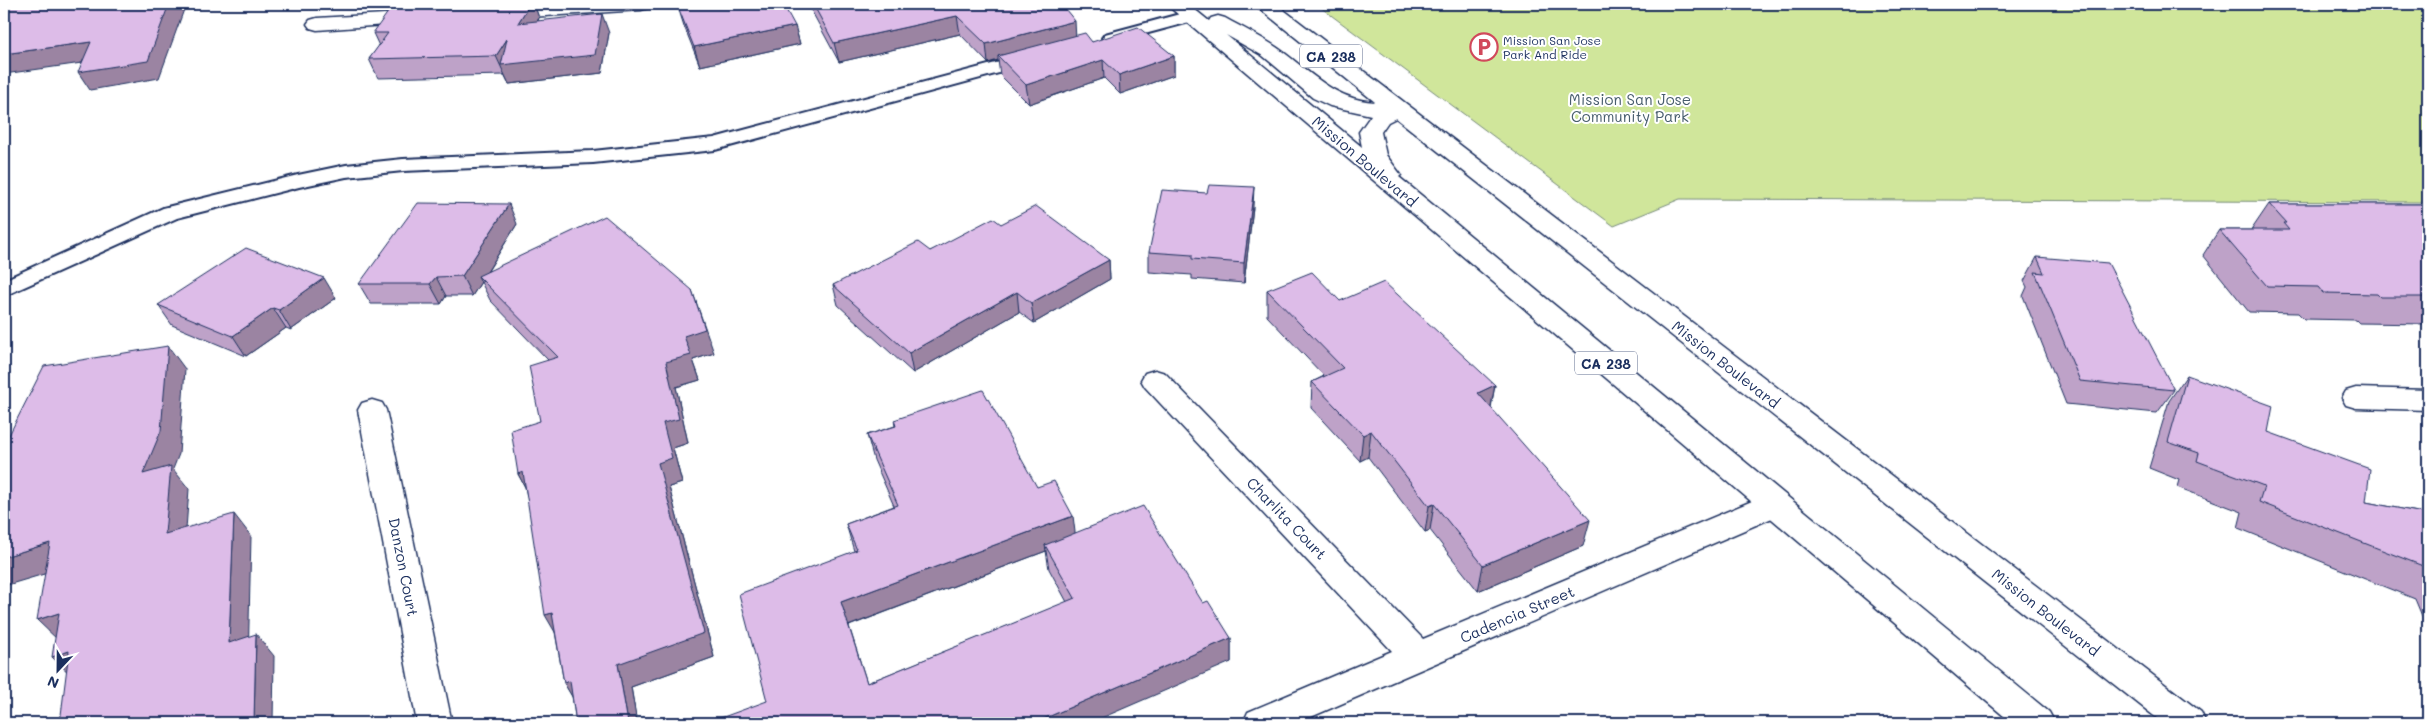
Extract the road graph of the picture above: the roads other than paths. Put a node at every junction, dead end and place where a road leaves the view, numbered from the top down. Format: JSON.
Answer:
{"nodes":[{"id":1,"x":641,"y":4,"type":"edge"},
{"id":2,"x":1264,"y":4,"type":"edge"},
{"id":3,"x":1184,"y":8,"type":"edge"},
{"id":4,"x":484,"y":14,"type":"edge"},
{"id":5,"x":434,"y":17,"type":"edge"},
{"id":6,"x":317,"y":24,"type":"dead end"},
{"id":7,"x":1096,"y":42,"type":"edge"},
{"id":8,"x":1048,"y":54,"type":"edge"},
{"id":9,"x":1398,"y":109,"type":"junction"},
{"id":10,"x":1404,"y":194,"type":"junction"},
{"id":11,"x":4,"y":289,"type":"edge"},
{"id":12,"x":1155,"y":380,"type":"dead end"},
{"id":13,"x":2356,"y":398,"type":"dead end"},
{"id":14,"x":2428,"y":400,"type":"edge"},
{"id":15,"x":372,"y":410,"type":"dead end"},
{"id":16,"x":1775,"y":504,"type":"junction"},
{"id":17,"x":1418,"y":656,"type":"junction"},
{"id":18,"x":435,"y":723,"type":"edge"},
{"id":19,"x":1260,"y":723,"type":"edge"},
{"id":20,"x":2036,"y":723,"type":"edge"},
{"id":21,"x":2189,"y":723,"type":"edge"}],
"edges":[{"from":1,"to":4,"type":"main road"},
{"from":2,"to":9,"type":"main road","name":"Mission Boulevard","number":"CA 238"},
{"from":3,"to":7,"type":"lane"},
{"from":3,"to":9,"type":"main road"},
{"from":3,"to":10,"type":"main road","name":"Mission Boulevard","number":"CA 238"},
{"from":5,"to":6,"type":"main road"},
{"from":8,"to":11,"type":"lane"},
{"from":9,"to":10,"type":"main road"},
{"from":9,"to":21,"type":"main road","name":"Mission Boulevard","number":"CA 238"},
{"from":10,"to":16,"type":"main road","name":"Mission Boulevard","number":"CA 238"},
{"from":12,"to":17,"type":"main road","name":"Charlita Court"},
{"from":13,"to":14,"type":"main road"},
{"from":15,"to":18,"type":"main road","name":"Danzon Court"},
{"from":16,"to":17,"type":"main road","name":"Cadencia Street"},
{"from":16,"to":20,"type":"main road","name":"Mission Boulevard","number":"CA 238"},
{"from":17,"to":19,"type":"main road","name":"Cadencia Street"}]}
